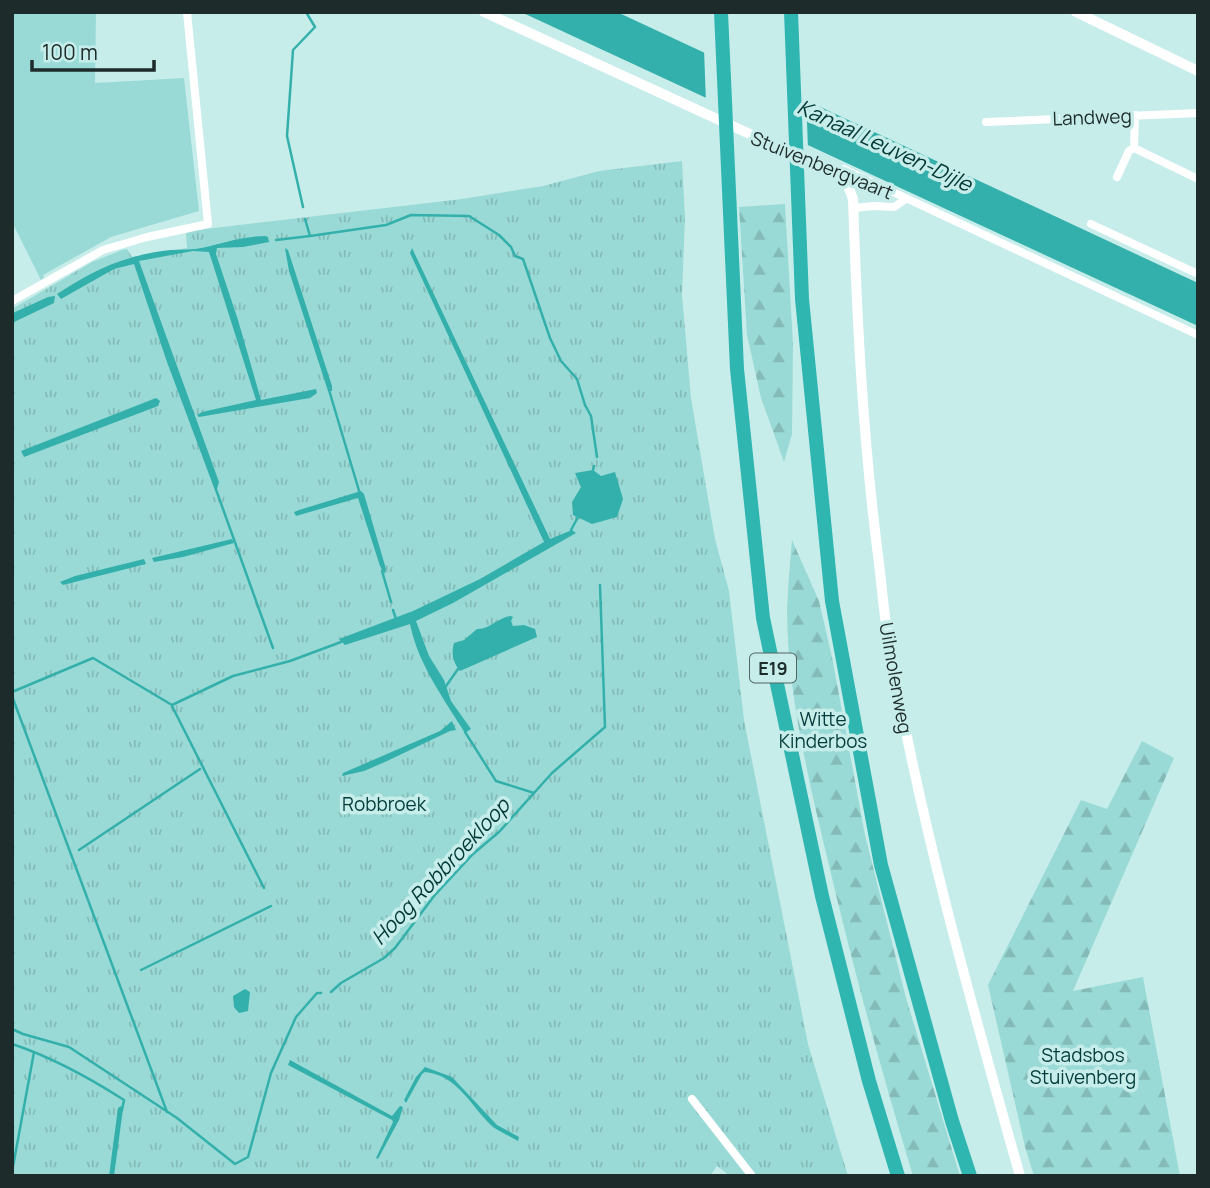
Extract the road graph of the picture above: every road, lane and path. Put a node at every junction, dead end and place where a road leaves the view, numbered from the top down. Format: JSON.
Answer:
{"nodes":[{"id":1,"x":187,"y":12,"type":"edge"},
{"id":2,"x":484,"y":12,"type":"edge"},
{"id":3,"x":721,"y":12,"type":"edge"},
{"id":4,"x":791,"y":12,"type":"edge"},
{"id":5,"x":1076,"y":12,"type":"edge"},
{"id":6,"x":1198,"y":71,"type":"edge"},
{"id":7,"x":1198,"y":113,"type":"edge"},
{"id":8,"x":1135,"y":115,"type":"junction"},
{"id":9,"x":986,"y":122,"type":"dead end"},
{"id":10,"x":1134,"y":148,"type":"junction"},
{"id":11,"x":835,"y":173,"type":"junction"},
{"id":12,"x":1116,"y":177,"type":"dead end"},
{"id":13,"x":1198,"y":178,"type":"edge"},
{"id":14,"x":906,"y":199,"type":"junction"},
{"id":15,"x":853,"y":208,"type":"junction"},
{"id":16,"x":1091,"y":224,"type":"dead end"},
{"id":17,"x":1198,"y":274,"type":"edge"},
{"id":18,"x":12,"y":301,"type":"edge"},
{"id":19,"x":1198,"y":335,"type":"edge"},
{"id":20,"x":692,"y":1099,"type":"dead end"},
{"id":21,"x":752,"y":1176,"type":"edge"},
{"id":22,"x":898,"y":1176,"type":"edge"},
{"id":23,"x":970,"y":1176,"type":"edge"},
{"id":24,"x":1020,"y":1176,"type":"edge"}],
"edges":[{"from":1,"to":18,"type":"street"},
{"from":2,"to":11,"type":"main road","name":"Stuivenbergvaart"},
{"from":3,"to":22,"type":"highway","number":"E19"},
{"from":4,"to":23,"type":"highway"},
{"from":5,"to":6,"type":"main road"},
{"from":7,"to":8,"type":"street","name":"Landweg"},
{"from":8,"to":9,"type":"street","name":"Landweg"},
{"from":8,"to":10,"type":"street"},
{"from":10,"to":12,"type":"street"},
{"from":10,"to":13,"type":"street"},
{"from":11,"to":14,"type":"street","name":"Stuivenbergvaart"},
{"from":11,"to":15,"type":"main road","name":"Uilmolenweg"},
{"from":14,"to":15,"type":"street"},
{"from":14,"to":19,"type":"street","name":"Stuivenbergvaart"},
{"from":15,"to":24,"type":"main road","name":"Uilmolenweg"},
{"from":16,"to":17,"type":"street"},
{"from":20,"to":21,"type":"street"}]}
